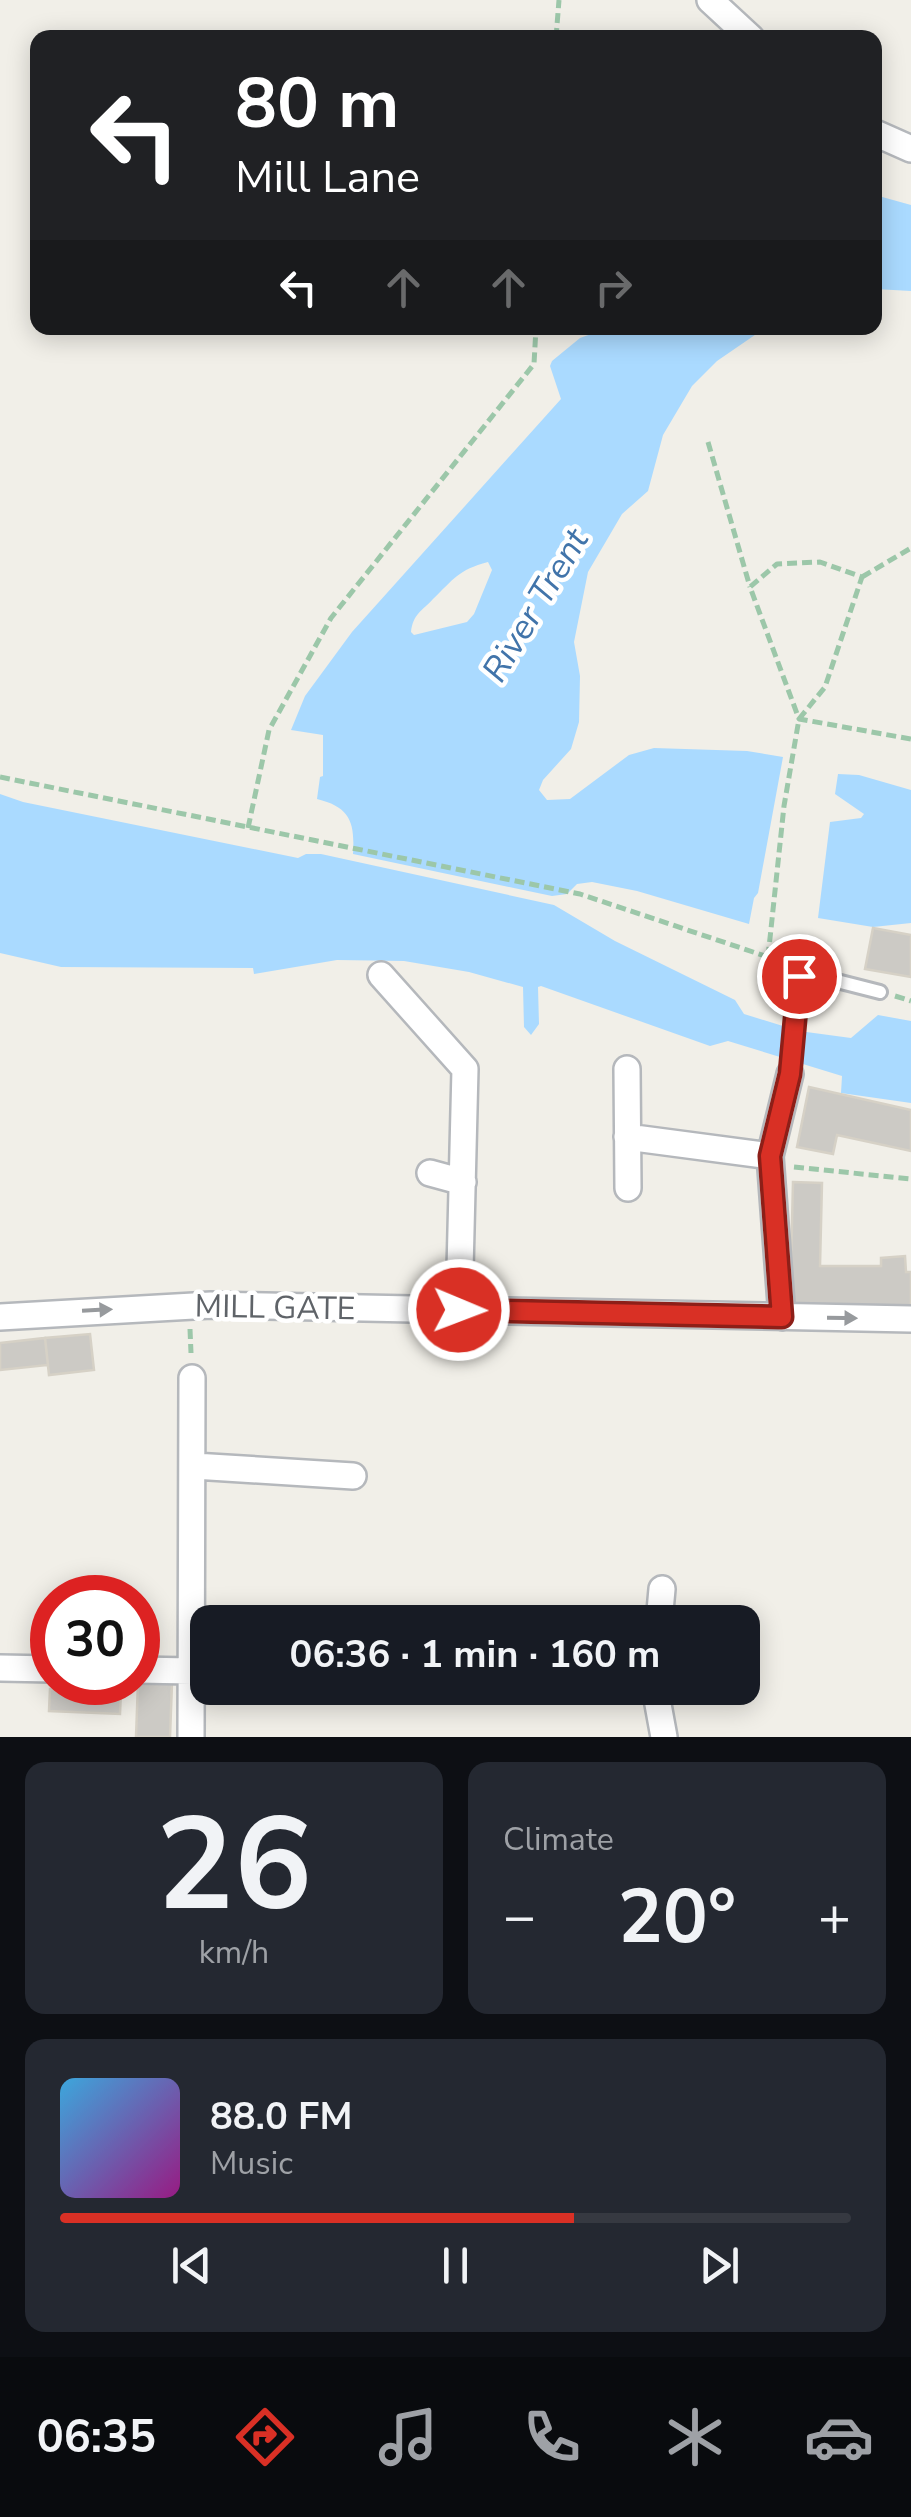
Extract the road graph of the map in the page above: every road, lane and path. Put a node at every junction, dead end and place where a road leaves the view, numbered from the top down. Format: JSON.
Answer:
{"nodes":[{"id":1,"x":558,"y":0,"type":"edge"},
{"id":2,"x":710,"y":0,"type":"edge"},
{"id":3,"x":556,"y":30,"type":"edge"},
{"id":4,"x":742,"y":30,"type":"edge"},
{"id":5,"x":882,"y":136,"type":"edge"},
{"id":6,"x":911,"y":149,"type":"edge"},
{"id":7,"x":536,"y":335,"type":"edge"},
{"id":8,"x":708,"y":442,"type":"dead end"},
{"id":9,"x":911,"y":548,"type":"edge"},
{"id":10,"x":862,"y":577,"type":"junction"},
{"id":11,"x":750,"y":587,"type":"junction"},
{"id":12,"x":799,"y":720,"type":"junction"},
{"id":13,"x":911,"y":739,"type":"edge"},
{"id":14,"x":0,"y":776,"type":"edge"},
{"id":15,"x":248,"y":828,"type":"junction"},
{"id":16,"x":768,"y":957,"type":"junction"},
{"id":17,"x":381,"y":975,"type":"dead end"},
{"id":18,"x":799,"y":976,"type":"junction"},
{"id":19,"x":880,"y":992,"type":"dead end"},
{"id":20,"x":628,"y":1068,"type":"dead end"},
{"id":21,"x":790,"y":1074,"type":"joint"},
{"id":22,"x":628,"y":1137,"type":"junction"},
{"id":23,"x":771,"y":1162,"type":"junction"},
{"id":24,"x":430,"y":1173,"type":"dead end"},
{"id":25,"x":911,"y":1179,"type":"edge"},
{"id":26,"x":463,"y":1182,"type":"junction"},
{"id":27,"x":628,"y":1188,"type":"dead end"},
{"id":28,"x":189,"y":1306,"type":"junction"},
{"id":29,"x":459,"y":1310,"type":"junction"},
{"id":30,"x":0,"y":1317,"type":"edge"},
{"id":31,"x":782,"y":1317,"type":"junction"},
{"id":32,"x":911,"y":1320,"type":"edge"},
{"id":33,"x":192,"y":1378,"type":"joint"},
{"id":34,"x":194,"y":1466,"type":"junction"},
{"id":35,"x":353,"y":1476,"type":"dead end"},
{"id":36,"x":662,"y":1589,"type":"dead end"},
{"id":37,"x":197,"y":1605,"type":"edge"},
{"id":38,"x":661,"y":1605,"type":"edge"},
{"id":39,"x":0,"y":1668,"type":"edge"},
{"id":40,"x":30,"y":1669,"type":"edge"},
{"id":41,"x":160,"y":1670,"type":"edge"},
{"id":42,"x":190,"y":1670,"type":"edge"},
{"id":43,"x":195,"y":1705,"type":"edge"},
{"id":44,"x":658,"y":1705,"type":"edge"},
{"id":45,"x":191,"y":1737,"type":"edge"},
{"id":46,"x":664,"y":1737,"type":"edge"}],
"edges":[{"from":1,"to":3,"type":"path"},
{"from":2,"to":4,"type":"street"},
{"from":5,"to":6,"type":"street"},
{"from":7,"to":15,"type":"path"},
{"from":8,"to":11,"type":"path"},
{"from":9,"to":10,"type":"path"},
{"from":10,"to":11,"type":"path"},
{"from":10,"to":12,"type":"path"},
{"from":11,"to":12,"type":"path"},
{"from":12,"to":13,"type":"path"},
{"from":12,"to":16,"type":"path"},
{"from":14,"to":15,"type":"path"},
{"from":15,"to":16,"type":"path"},
{"from":16,"to":18,"type":"path"},
{"from":17,"to":26,"type":"street"},
{"from":18,"to":19,"type":"lane"},
{"from":18,"to":21,"type":"lane"},
{"from":20,"to":22,"type":"street"},
{"from":21,"to":23,"type":"street"},
{"from":22,"to":23,"type":"street"},
{"from":22,"to":27,"type":"street"},
{"from":23,"to":25,"type":"path"},
{"from":23,"to":31,"type":"street"},
{"from":24,"to":26,"type":"street"},
{"from":26,"to":29,"type":"street"},
{"from":28,"to":29,"type":"street","name":"MILL GATE"},
{"from":30,"to":28,"type":"street","name":"MILL GATE","one_way":true},
{"from":28,"to":33,"type":"path"},
{"from":29,"to":31,"type":"street","name":"MILL GATE"},
{"from":31,"to":32,"type":"street","name":"MILL GATE","one_way":true},
{"from":33,"to":34,"type":"street"},
{"from":34,"to":35,"type":"street"},
{"from":34,"to":37,"type":"street"},
{"from":36,"to":38,"type":"street"},
{"from":39,"to":40,"type":"street"},
{"from":41,"to":42,"type":"street"},
{"from":43,"to":45,"type":"street"},
{"from":44,"to":46,"type":"street"}]}
